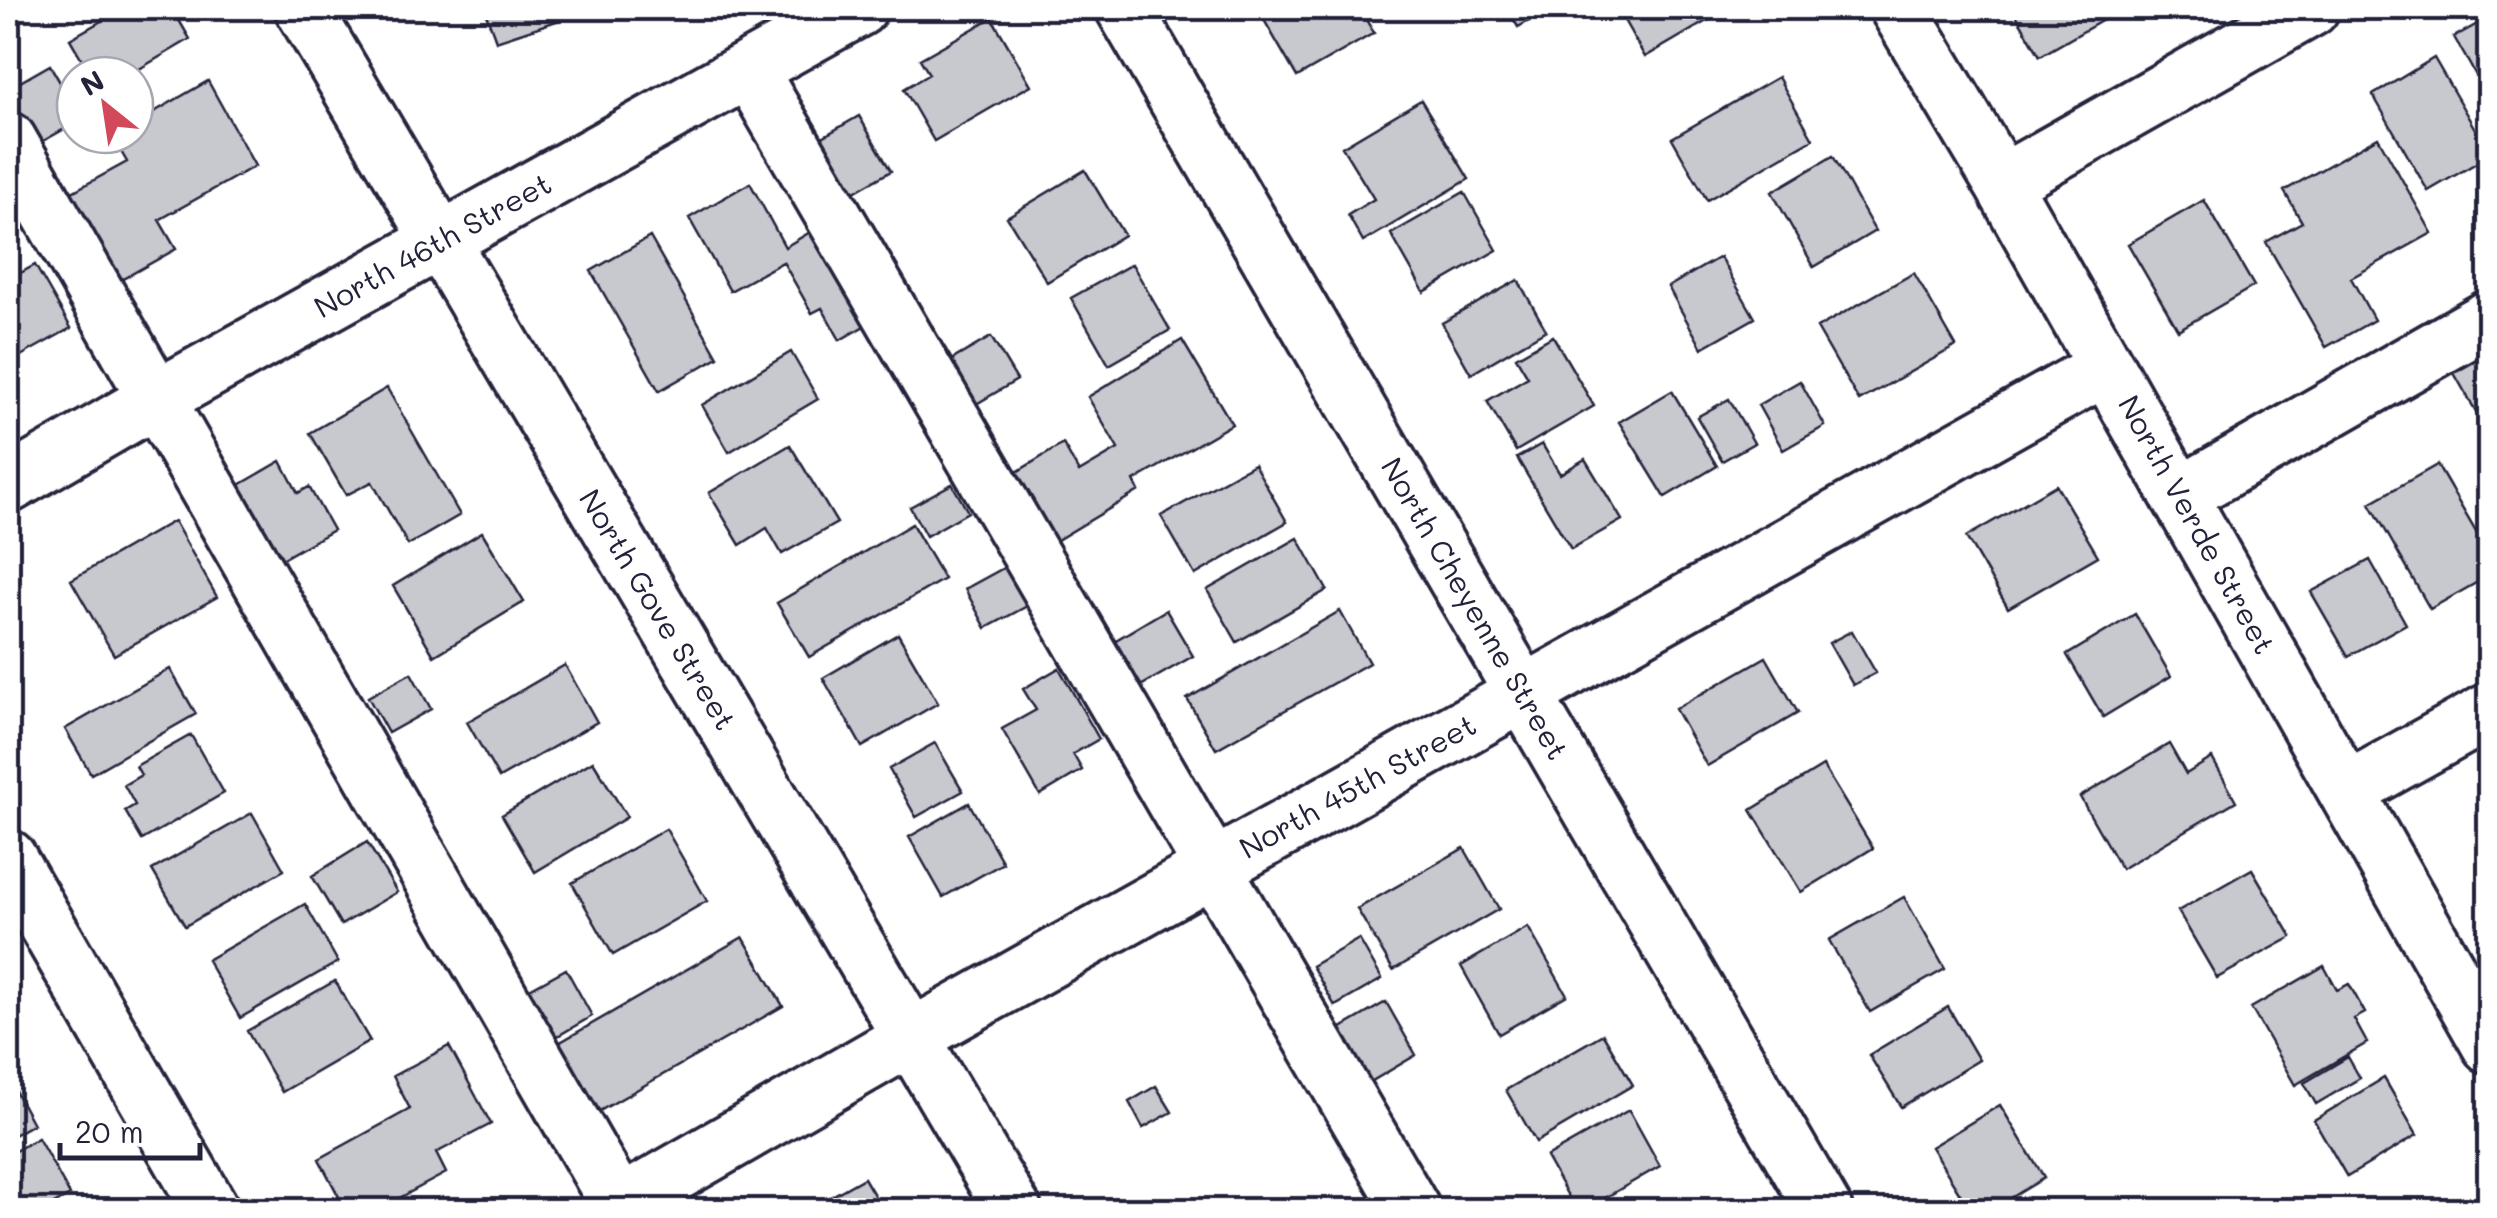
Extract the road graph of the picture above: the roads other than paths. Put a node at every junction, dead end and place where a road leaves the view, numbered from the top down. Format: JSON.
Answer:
{"nodes":[{"id":1,"x":304,"y":8,"type":"edge"},
{"id":2,"x":859,"y":8,"type":"edge"},
{"id":3,"x":1124,"y":8,"type":"edge"},
{"id":4,"x":1898,"y":8,"type":"edge"},
{"id":5,"x":2311,"y":8,"type":"edge"},
{"id":6,"x":748,"y":70,"type":"junction"},
{"id":7,"x":8,"y":140,"type":"edge"},
{"id":8,"x":2002,"y":183,"type":"junction"},
{"id":9,"x":440,"y":242,"type":"junction"},
{"id":10,"x":2490,"y":318,"type":"edge"},
{"id":11,"x":2106,"y":367,"type":"junction"},
{"id":12,"x":156,"y":399,"type":"junction"},
{"id":13,"x":8,"y":485,"type":"edge"},
{"id":14,"x":2179,"y":496,"type":"junction"},
{"id":15,"x":1524,"y":695,"type":"junction"},
{"id":16,"x":2490,"y":711,"type":"edge"},
{"id":17,"x":2346,"y":791,"type":"junction"},
{"id":18,"x":8,"y":858,"type":"edge"},
{"id":19,"x":1213,"y":868,"type":"junction"},
{"id":20,"x":910,"y":1038,"type":"junction"},
{"id":21,"x":2490,"y":1045,"type":"edge"},
{"id":22,"x":617,"y":1209,"type":"edge"},
{"id":23,"x":210,"y":1210,"type":"edge"},
{"id":24,"x":1013,"y":1210,"type":"edge"},
{"id":25,"x":1412,"y":1210,"type":"edge"},
{"id":26,"x":1824,"y":1210,"type":"edge"}],
"edges":[{"from":1,"to":9,"type":"street","name":"North Gove Street"},
{"from":2,"to":6,"type":"street","name":"North 46th Street"},
{"from":3,"to":15,"type":"street","name":"North Cheyenne Street"},
{"from":4,"to":8,"type":"street","name":"North Verde Street"},
{"from":5,"to":8,"type":"street"},
{"from":6,"to":9,"type":"street","name":"North 46th Street"},
{"from":6,"to":19,"type":"street"},
{"from":7,"to":12,"type":"street"},
{"from":8,"to":11,"type":"street","name":"North Verde Street"},
{"from":9,"to":12,"type":"street","name":"North 46th Street"},
{"from":9,"to":20,"type":"street","name":"North Gove Street"},
{"from":10,"to":14,"type":"street"},
{"from":11,"to":14,"type":"street","name":"North Verde Street"},
{"from":11,"to":15,"type":"street","name":"North 45th Street"},
{"from":12,"to":13,"type":"street","name":"North 46th Street"},
{"from":12,"to":22,"type":"street"},
{"from":14,"to":17,"type":"street","name":"North Verde Street"},
{"from":15,"to":19,"type":"street","name":"North 45th Street"},
{"from":15,"to":26,"type":"street","name":"North Cheyenne Street"},
{"from":16,"to":17,"type":"street"},
{"from":17,"to":21,"type":"street","name":"North Verde Street"},
{"from":18,"to":23,"type":"street"},
{"from":19,"to":20,"type":"street","name":"North 45th Street"},
{"from":19,"to":25,"type":"street"},
{"from":20,"to":22,"type":"street","name":"North 45th Street"},
{"from":20,"to":24,"type":"street","name":"North Gove Street"}]}
